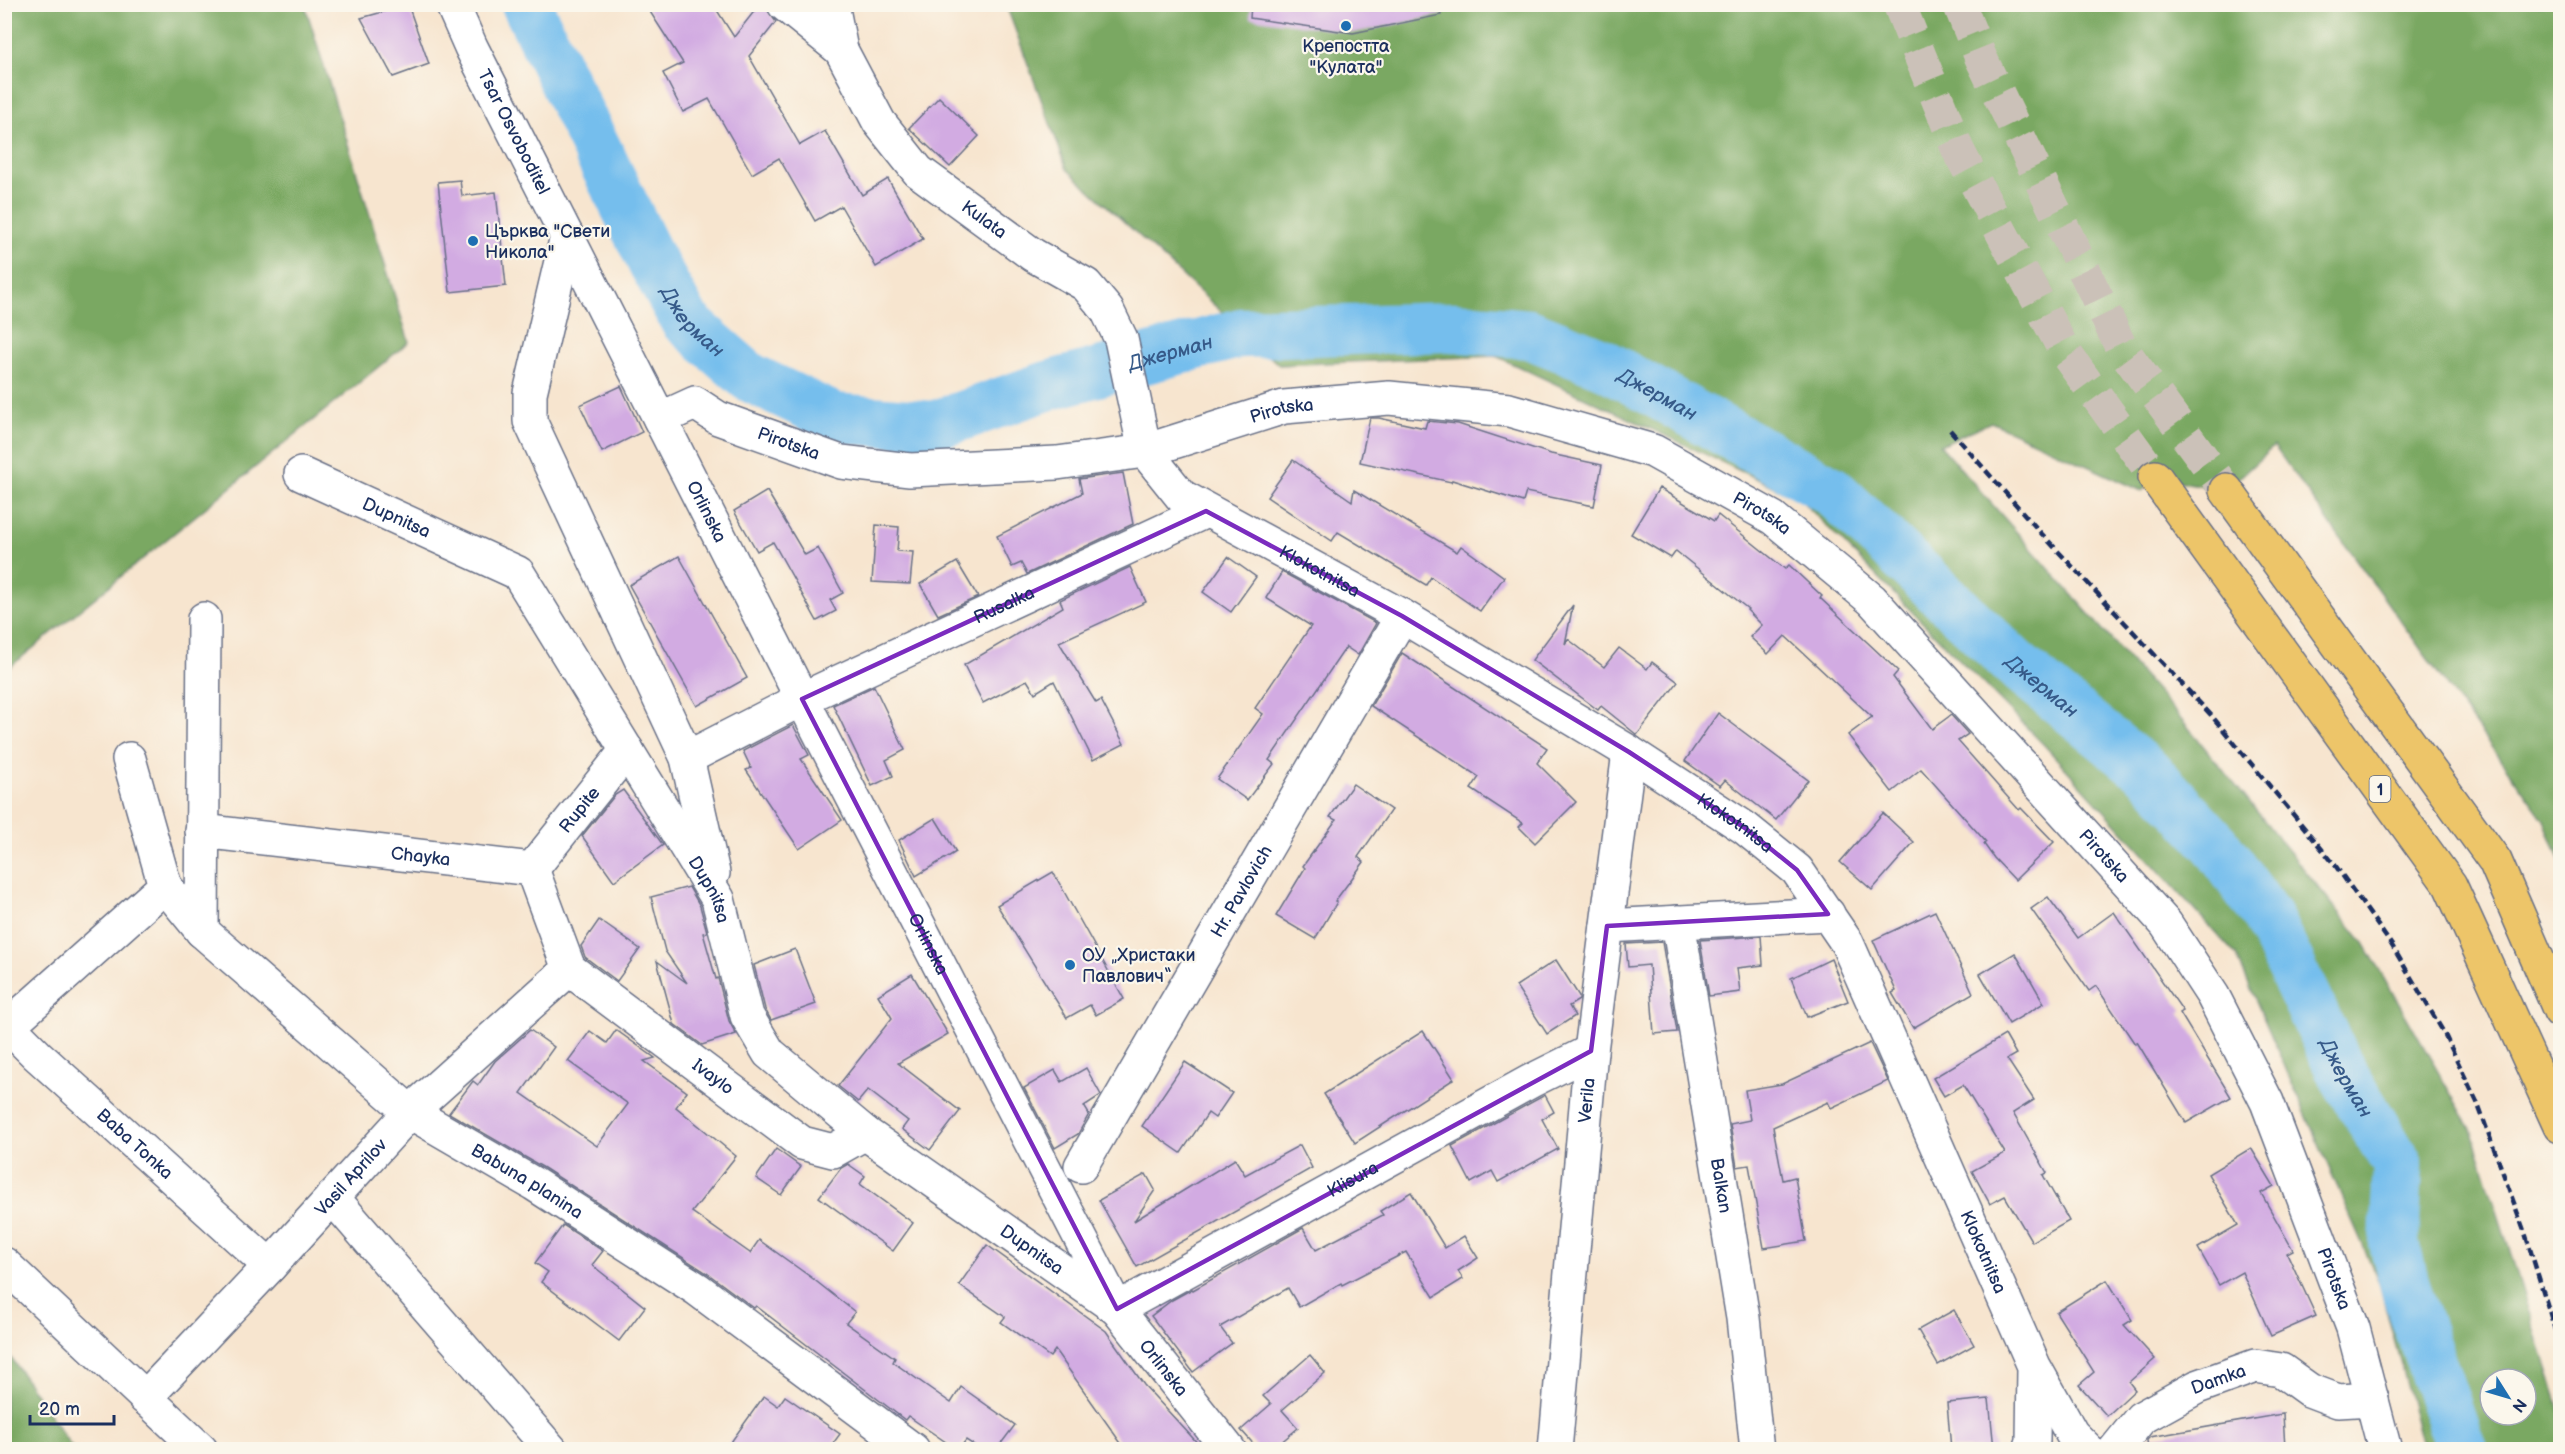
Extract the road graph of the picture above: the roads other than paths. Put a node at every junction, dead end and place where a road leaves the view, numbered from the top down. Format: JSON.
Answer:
{"nodes":[{"id":1,"x":452,"y":4,"type":"edge"},
{"id":2,"x":784,"y":4,"type":"edge"},
{"id":3,"x":832,"y":4,"type":"edge"},
{"id":4,"x":841,"y":50,"type":"junction"},
{"id":5,"x":567,"y":236,"type":"junction"},
{"id":6,"x":660,"y":419,"type":"junction"},
{"id":7,"x":1142,"y":436,"type":"junction"},
{"id":8,"x":302,"y":474,"type":"dead end"},
{"id":9,"x":2155,"y":477,"type":"tunnel mouth"},
{"id":10,"x":2226,"y":490,"type":"tunnel mouth"},
{"id":11,"x":1206,"y":511,"type":"junction"},
{"id":12,"x":1402,"y":616,"type":"junction"},
{"id":13,"x":204,"y":619,"type":"dead end"},
{"id":14,"x":802,"y":699,"type":"junction"},
{"id":15,"x":627,"y":750,"type":"junction"},
{"id":16,"x":1629,"y":753,"type":"junction"},
{"id":17,"x":687,"y":758,"type":"junction"},
{"id":18,"x":129,"y":759,"type":"dead end"},
{"id":19,"x":202,"y":831,"type":"junction"},
{"id":20,"x":532,"y":869,"type":"junction"},
{"id":21,"x":165,"y":886,"type":"junction"},
{"id":22,"x":718,"y":899,"type":"junction"},
{"id":23,"x":1828,"y":914,"type":"junction"},
{"id":24,"x":1678,"y":922,"type":"junction"},
{"id":25,"x":1607,"y":926,"type":"junction"},
{"id":26,"x":202,"y":931,"type":"junction"},
{"id":27,"x":569,"y":969,"type":"junction"},
{"id":28,"x":2560,"y":1011,"type":"edge"},
{"id":29,"x":6,"y":1021,"type":"edge"},
{"id":30,"x":1592,"y":1051,"type":"junction"},
{"id":31,"x":410,"y":1112,"type":"junction"},
{"id":32,"x":2560,"y":1126,"type":"edge"},
{"id":33,"x":865,"y":1133,"type":"junction"},
{"id":34,"x":1081,"y":1166,"type":"dead end"},
{"id":35,"x":332,"y":1197,"type":"junction"},
{"id":36,"x":4,"y":1264,"type":"edge"},
{"id":37,"x":270,"y":1266,"type":"junction"},
{"id":38,"x":1117,"y":1309,"type":"junction"},
{"id":39,"x":2034,"y":1366,"type":"junction"},
{"id":40,"x":145,"y":1398,"type":"junction"},
{"id":41,"x":2372,"y":1399,"type":"junction"},
{"id":42,"x":201,"y":1449,"type":"edge"},
{"id":43,"x":551,"y":1449,"type":"edge"},
{"id":44,"x":913,"y":1449,"type":"edge"},
{"id":45,"x":1229,"y":1449,"type":"edge"},
{"id":46,"x":1555,"y":1449,"type":"edge"},
{"id":47,"x":1757,"y":1449,"type":"edge"},
{"id":48,"x":2030,"y":1449,"type":"edge"},
{"id":49,"x":2088,"y":1449,"type":"edge"},
{"id":50,"x":2115,"y":1449,"type":"edge"},
{"id":51,"x":2385,"y":1449,"type":"edge"}],
"edges":[{"from":1,"to":5,"type":"street","name":"Tsar Osvoboditel"},
{"from":2,"to":4,"type":"street"},
{"from":3,"to":4,"type":"street","name":"Kulata"},
{"from":4,"to":7,"type":"street","name":"Kulata"},
{"from":5,"to":6,"type":"street","name":"Tsar Osvoboditel"},
{"from":5,"to":17,"type":"street"},
{"from":6,"to":7,"type":"street","name":"Pirotska"},
{"from":6,"to":14,"type":"street","name":"Orlinska"},
{"from":7,"to":11,"type":"street","name":"Klokotnitsa"},
{"from":7,"to":41,"type":"street","name":"Pirotska"},
{"from":8,"to":15,"type":"street","name":"Dupnitsa"},
{"from":9,"to":32,"type":"main road","number":"1"},
{"from":10,"to":28,"type":"main road"},
{"from":11,"to":12,"type":"street","name":"Klokotnitsa"},
{"from":11,"to":14,"type":"street","name":"Rusalka"},
{"from":12,"to":16,"type":"street","name":"Klokotnitsa"},
{"from":12,"to":34,"type":"street","name":"Hr. Pavlovich"},
{"from":13,"to":19,"type":"street"},
{"from":14,"to":17,"type":"street","name":"Rusalka"},
{"from":14,"to":38,"type":"street","name":"Orlinska"},
{"from":15,"to":20,"type":"street","name":"Rupite"},
{"from":15,"to":22,"type":"street","name":"Dupnitsa"},
{"from":16,"to":23,"type":"street","name":"Klokotnitsa"},
{"from":16,"to":25,"type":"street","name":"Verila"},
{"from":17,"to":22,"type":"street"},
{"from":18,"to":21,"type":"street"},
{"from":19,"to":20,"type":"street","name":"Chayka"},
{"from":19,"to":26,"type":"street"},
{"from":20,"to":27,"type":"street"},
{"from":21,"to":26,"type":"street","name":"Babuna planina"},
{"from":21,"to":29,"type":"street"},
{"from":22,"to":33,"type":"street","name":"Dupnitsa"},
{"from":23,"to":24,"type":"street"},
{"from":23,"to":39,"type":"street","name":"Klokotnitsa"},
{"from":24,"to":25,"type":"street"},
{"from":24,"to":47,"type":"street","name":"Balkan"},
{"from":25,"to":30,"type":"street","name":"Verila"},
{"from":26,"to":31,"type":"street","name":"Babuna planina"},
{"from":27,"to":31,"type":"street","name":"Vasil Aprilov"},
{"from":27,"to":33,"type":"street","name":"Ivaylo"},
{"from":29,"to":37,"type":"street","name":"Baba Tonka"},
{"from":30,"to":38,"type":"street","name":"Klisura"},
{"from":30,"to":46,"type":"street","name":"Verila"},
{"from":31,"to":35,"type":"street","name":"Vasil Aprilov"},
{"from":31,"to":44,"type":"street","name":"Babuna planina"},
{"from":33,"to":38,"type":"street","name":"Dupnitsa"},
{"from":35,"to":37,"type":"street","name":"Vasil Aprilov"},
{"from":35,"to":43,"type":"street"},
{"from":36,"to":40,"type":"street"},
{"from":37,"to":40,"type":"street","name":"Vasil Aprilov"},
{"from":38,"to":45,"type":"street","name":"Orlinska"},
{"from":39,"to":48,"type":"street"},
{"from":39,"to":49,"type":"street","name":"Klokotnitsa"},
{"from":40,"to":42,"type":"street"},
{"from":41,"to":50,"type":"street","name":"Damka"},
{"from":41,"to":51,"type":"street","name":"Pirotska"}]}
